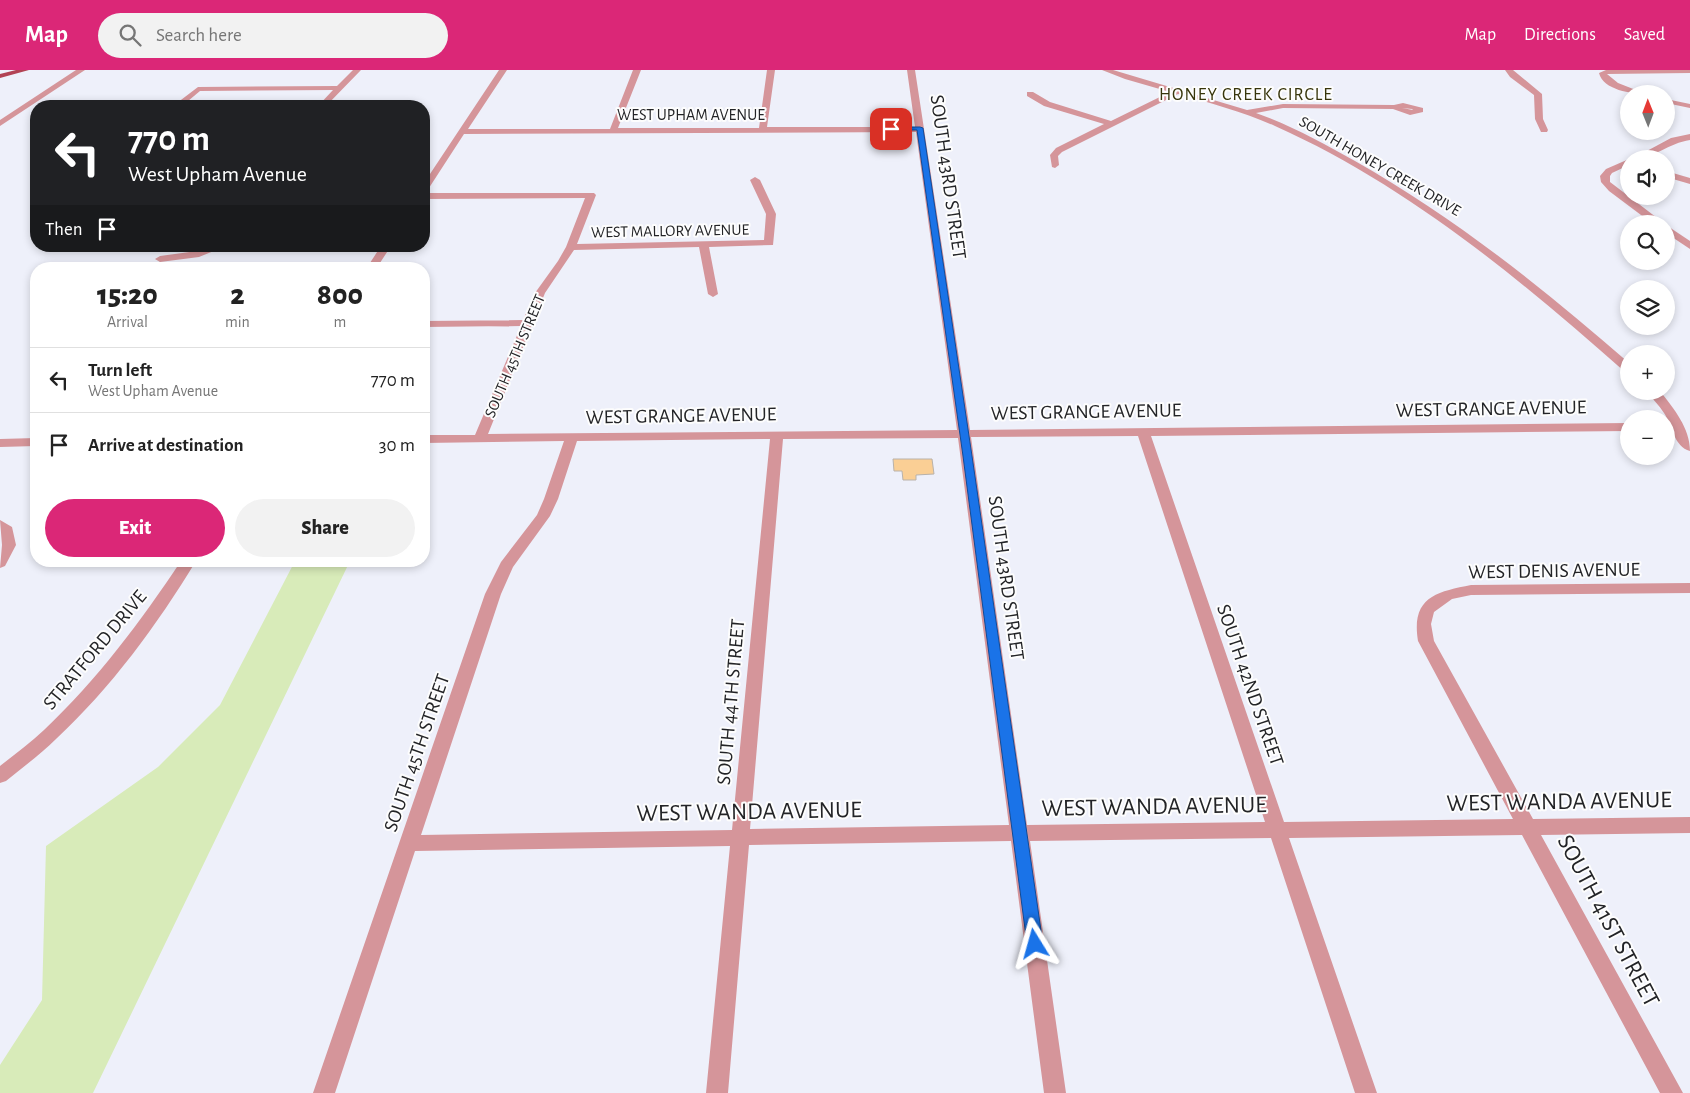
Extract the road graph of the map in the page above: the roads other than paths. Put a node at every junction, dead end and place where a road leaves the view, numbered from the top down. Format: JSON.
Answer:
{"nodes":[{"id":1,"x":6,"y":70,"type":"edge"},
{"id":2,"x":24,"y":70,"type":"edge"},
{"id":3,"x":81,"y":70,"type":"edge"},
{"id":4,"x":357,"y":70,"type":"edge"},
{"id":5,"x":503,"y":70,"type":"edge"},
{"id":6,"x":637,"y":70,"type":"edge"},
{"id":7,"x":771,"y":70,"type":"edge"},
{"id":8,"x":911,"y":70,"type":"edge"},
{"id":9,"x":1106,"y":70,"type":"edge"},
{"id":10,"x":1509,"y":70,"type":"edge"},
{"id":11,"x":1690,"y":71,"type":"edge"},
{"id":12,"x":0,"y":72,"type":"edge"},
{"id":13,"x":0,"y":76,"type":"edge"},
{"id":14,"x":1620,"y":87,"type":"edge"},
{"id":15,"x":339,"y":88,"type":"junction"},
{"id":16,"x":1178,"y":91,"type":"junction"},
{"id":17,"x":1030,"y":94,"type":"dead end"},
{"id":18,"x":36,"y":100,"type":"edge"},
{"id":19,"x":184,"y":100,"type":"edge"},
{"id":20,"x":328,"y":100,"type":"edge"},
{"id":21,"x":1675,"y":103,"type":"edge"},
{"id":22,"x":30,"y":104,"type":"edge"},
{"id":23,"x":1690,"y":106,"type":"edge"},
{"id":24,"x":1396,"y":107,"type":"dead end"},
{"id":25,"x":1247,"y":112,"type":"junction"},
{"id":26,"x":0,"y":124,"type":"edge"},
{"id":27,"x":1111,"y":124,"type":"junction"},
{"id":28,"x":920,"y":128,"type":"junction"},
{"id":29,"x":763,"y":130,"type":"junction"},
{"id":30,"x":1544,"y":130,"type":"dead end"},
{"id":31,"x":613,"y":131,"type":"junction"},
{"id":32,"x":462,"y":132,"type":"junction"},
{"id":33,"x":1690,"y":137,"type":"edge"},
{"id":34,"x":1654,"y":150,"type":"edge"},
{"id":35,"x":1055,"y":165,"type":"dead end"},
{"id":36,"x":1620,"y":166,"type":"edge"},
{"id":37,"x":1675,"y":177,"type":"edge"},
{"id":38,"x":430,"y":180,"type":"edge"},
{"id":39,"x":755,"y":180,"type":"dead end"},
{"id":40,"x":1690,"y":181,"type":"edge"},
{"id":41,"x":1620,"y":195,"type":"edge"},
{"id":42,"x":430,"y":196,"type":"edge"},
{"id":43,"x":1634,"y":205,"type":"edge"},
{"id":44,"x":1648,"y":215,"type":"edge"},
{"id":45,"x":1675,"y":235,"type":"edge"},
{"id":46,"x":704,"y":245,"type":"junction"},
{"id":47,"x":1690,"y":246,"type":"edge"},
{"id":48,"x":572,"y":247,"type":"junction"},
{"id":49,"x":204,"y":252,"type":"edge"},
{"id":50,"x":160,"y":259,"type":"dead end"},
{"id":51,"x":713,"y":294,"type":"dead end"},
{"id":52,"x":527,"y":323,"type":"junction"},
{"id":53,"x":430,"y":324,"type":"edge"},
{"id":54,"x":1620,"y":361,"type":"edge"},
{"id":55,"x":1660,"y":400,"type":"edge"},
{"id":56,"x":1678,"y":427,"type":"edge"},
{"id":57,"x":1620,"y":428,"type":"edge"},
{"id":58,"x":1143,"y":432,"type":"junction"},
{"id":59,"x":964,"y":434,"type":"junction"},
{"id":60,"x":777,"y":435,"type":"junction"},
{"id":61,"x":572,"y":437,"type":"junction"},
{"id":62,"x":430,"y":438,"type":"edge"},
{"id":63,"x":480,"y":438,"type":"junction"},
{"id":64,"x":0,"y":442,"type":"edge"},
{"id":65,"x":30,"y":442,"type":"edge"},
{"id":66,"x":1690,"y":447,"type":"edge"},
{"id":67,"x":0,"y":525,"type":"edge"},
{"id":68,"x":0,"y":563,"type":"edge"},
{"id":69,"x":185,"y":567,"type":"edge"},
{"id":70,"x":1690,"y":588,"type":"edge"},
{"id":71,"x":1426,"y":641,"type":"joint"},
{"id":72,"x":0,"y":776,"type":"edge"},
{"id":73,"x":1690,"y":825,"type":"edge"},
{"id":74,"x":1529,"y":827,"type":"junction"},
{"id":75,"x":1277,"y":830,"type":"junction"},
{"id":76,"x":1020,"y":833,"type":"junction"},
{"id":77,"x":740,"y":837,"type":"junction"},
{"id":78,"x":409,"y":843,"type":"junction"},
{"id":79,"x":324,"y":1093,"type":"edge"},
{"id":80,"x":717,"y":1093,"type":"edge"},
{"id":81,"x":1055,"y":1093,"type":"edge"},
{"id":82,"x":1366,"y":1093,"type":"edge"},
{"id":83,"x":1672,"y":1093,"type":"edge"}],
"edges":[{"from":1,"to":12,"type":"main road"},
{"from":2,"to":13,"type":"main road"},
{"from":3,"to":18,"type":"street"},
{"from":4,"to":15,"type":"street"},
{"from":5,"to":32,"type":"street"},
{"from":6,"to":31,"type":"street"},
{"from":7,"to":29,"type":"street"},
{"from":8,"to":28,"type":"street","name":"SOUTH 43RD STREET"},
{"from":9,"to":16,"type":"street","name":"SOUTH HONEY CREEK DRIVE"},
{"from":10,"to":30,"type":"street"},
{"from":11,"to":14,"type":"street"},
{"from":15,"to":19,"type":"street"},
{"from":15,"to":20,"type":"street"},
{"from":16,"to":25,"type":"street","name":"SOUTH HONEY CREEK DRIVE"},
{"from":16,"to":27,"type":"street"},
{"from":17,"to":27,"type":"street"},
{"from":21,"to":23,"type":"street"},
{"from":22,"to":26,"type":"street"},
{"from":24,"to":25,"type":"street"},
{"from":25,"to":54,"type":"street","name":"SOUTH HONEY CREEK DRIVE"},
{"from":27,"to":35,"type":"street"},
{"from":28,"to":29,"type":"street","name":"WEST UPHAM AVENUE"},
{"from":28,"to":59,"type":"street","name":"SOUTH 43RD STREET"},
{"from":29,"to":31,"type":"street","name":"WEST UPHAM AVENUE"},
{"from":31,"to":32,"type":"street","name":"WEST UPHAM AVENUE"},
{"from":32,"to":38,"type":"street"},
{"from":33,"to":34,"type":"street"},
{"from":36,"to":41,"type":"street"},
{"from":37,"to":40,"type":"street"},
{"from":39,"to":46,"type":"street","name":"WEST MALLORY AVENUE"},
{"from":42,"to":48,"type":"street","name":"SOUTH 45TH STREET"},
{"from":43,"to":44,"type":"street"},
{"from":45,"to":47,"type":"street"},
{"from":46,"to":48,"type":"street","name":"WEST MALLORY AVENUE"},
{"from":46,"to":51,"type":"street"},
{"from":48,"to":52,"type":"street","name":"SOUTH 45TH STREET"},
{"from":49,"to":50,"type":"street"},
{"from":52,"to":53,"type":"street"},
{"from":52,"to":63,"type":"street","name":"SOUTH 45TH STREET"},
{"from":55,"to":56,"type":"street"},
{"from":56,"to":66,"type":"street"},
{"from":57,"to":58,"type":"street","name":"WEST GRANGE AVENUE"},
{"from":58,"to":59,"type":"street","name":"WEST GRANGE AVENUE"},
{"from":58,"to":75,"type":"street","name":"SOUTH 42ND STREET"},
{"from":59,"to":60,"type":"street","name":"WEST GRANGE AVENUE"},
{"from":59,"to":76,"type":"street","name":"SOUTH 43RD STREET"},
{"from":60,"to":61,"type":"street","name":"WEST GRANGE AVENUE"},
{"from":60,"to":77,"type":"street","name":"SOUTH 44TH STREET"},
{"from":61,"to":63,"type":"street","name":"WEST GRANGE AVENUE"},
{"from":61,"to":78,"type":"street","name":"SOUTH 45TH STREET"},
{"from":62,"to":63,"type":"street","name":"WEST GRANGE AVENUE"},
{"from":64,"to":65,"type":"street"},
{"from":67,"to":68,"type":"street"},
{"from":69,"to":72,"type":"street","name":"STRATFORD DRIVE"},
{"from":70,"to":71,"type":"street","name":"WEST DENIS AVENUE"},
{"from":71,"to":74,"type":"street","name":"SOUTH 41ST STREET"},
{"from":73,"to":74,"type":"street","name":"WEST WANDA AVENUE"},
{"from":74,"to":75,"type":"street","name":"WEST WANDA AVENUE"},
{"from":74,"to":83,"type":"street","name":"SOUTH 41ST STREET"},
{"from":75,"to":76,"type":"street","name":"WEST WANDA AVENUE"},
{"from":75,"to":82,"type":"street","name":"SOUTH 42ND STREET"},
{"from":76,"to":77,"type":"street","name":"WEST WANDA AVENUE"},
{"from":76,"to":81,"type":"street","name":"SOUTH 43RD STREET"},
{"from":77,"to":78,"type":"street","name":"WEST WANDA AVENUE"},
{"from":77,"to":80,"type":"street","name":"SOUTH 44TH STREET"},
{"from":78,"to":79,"type":"street","name":"SOUTH 45TH STREET"}]}
